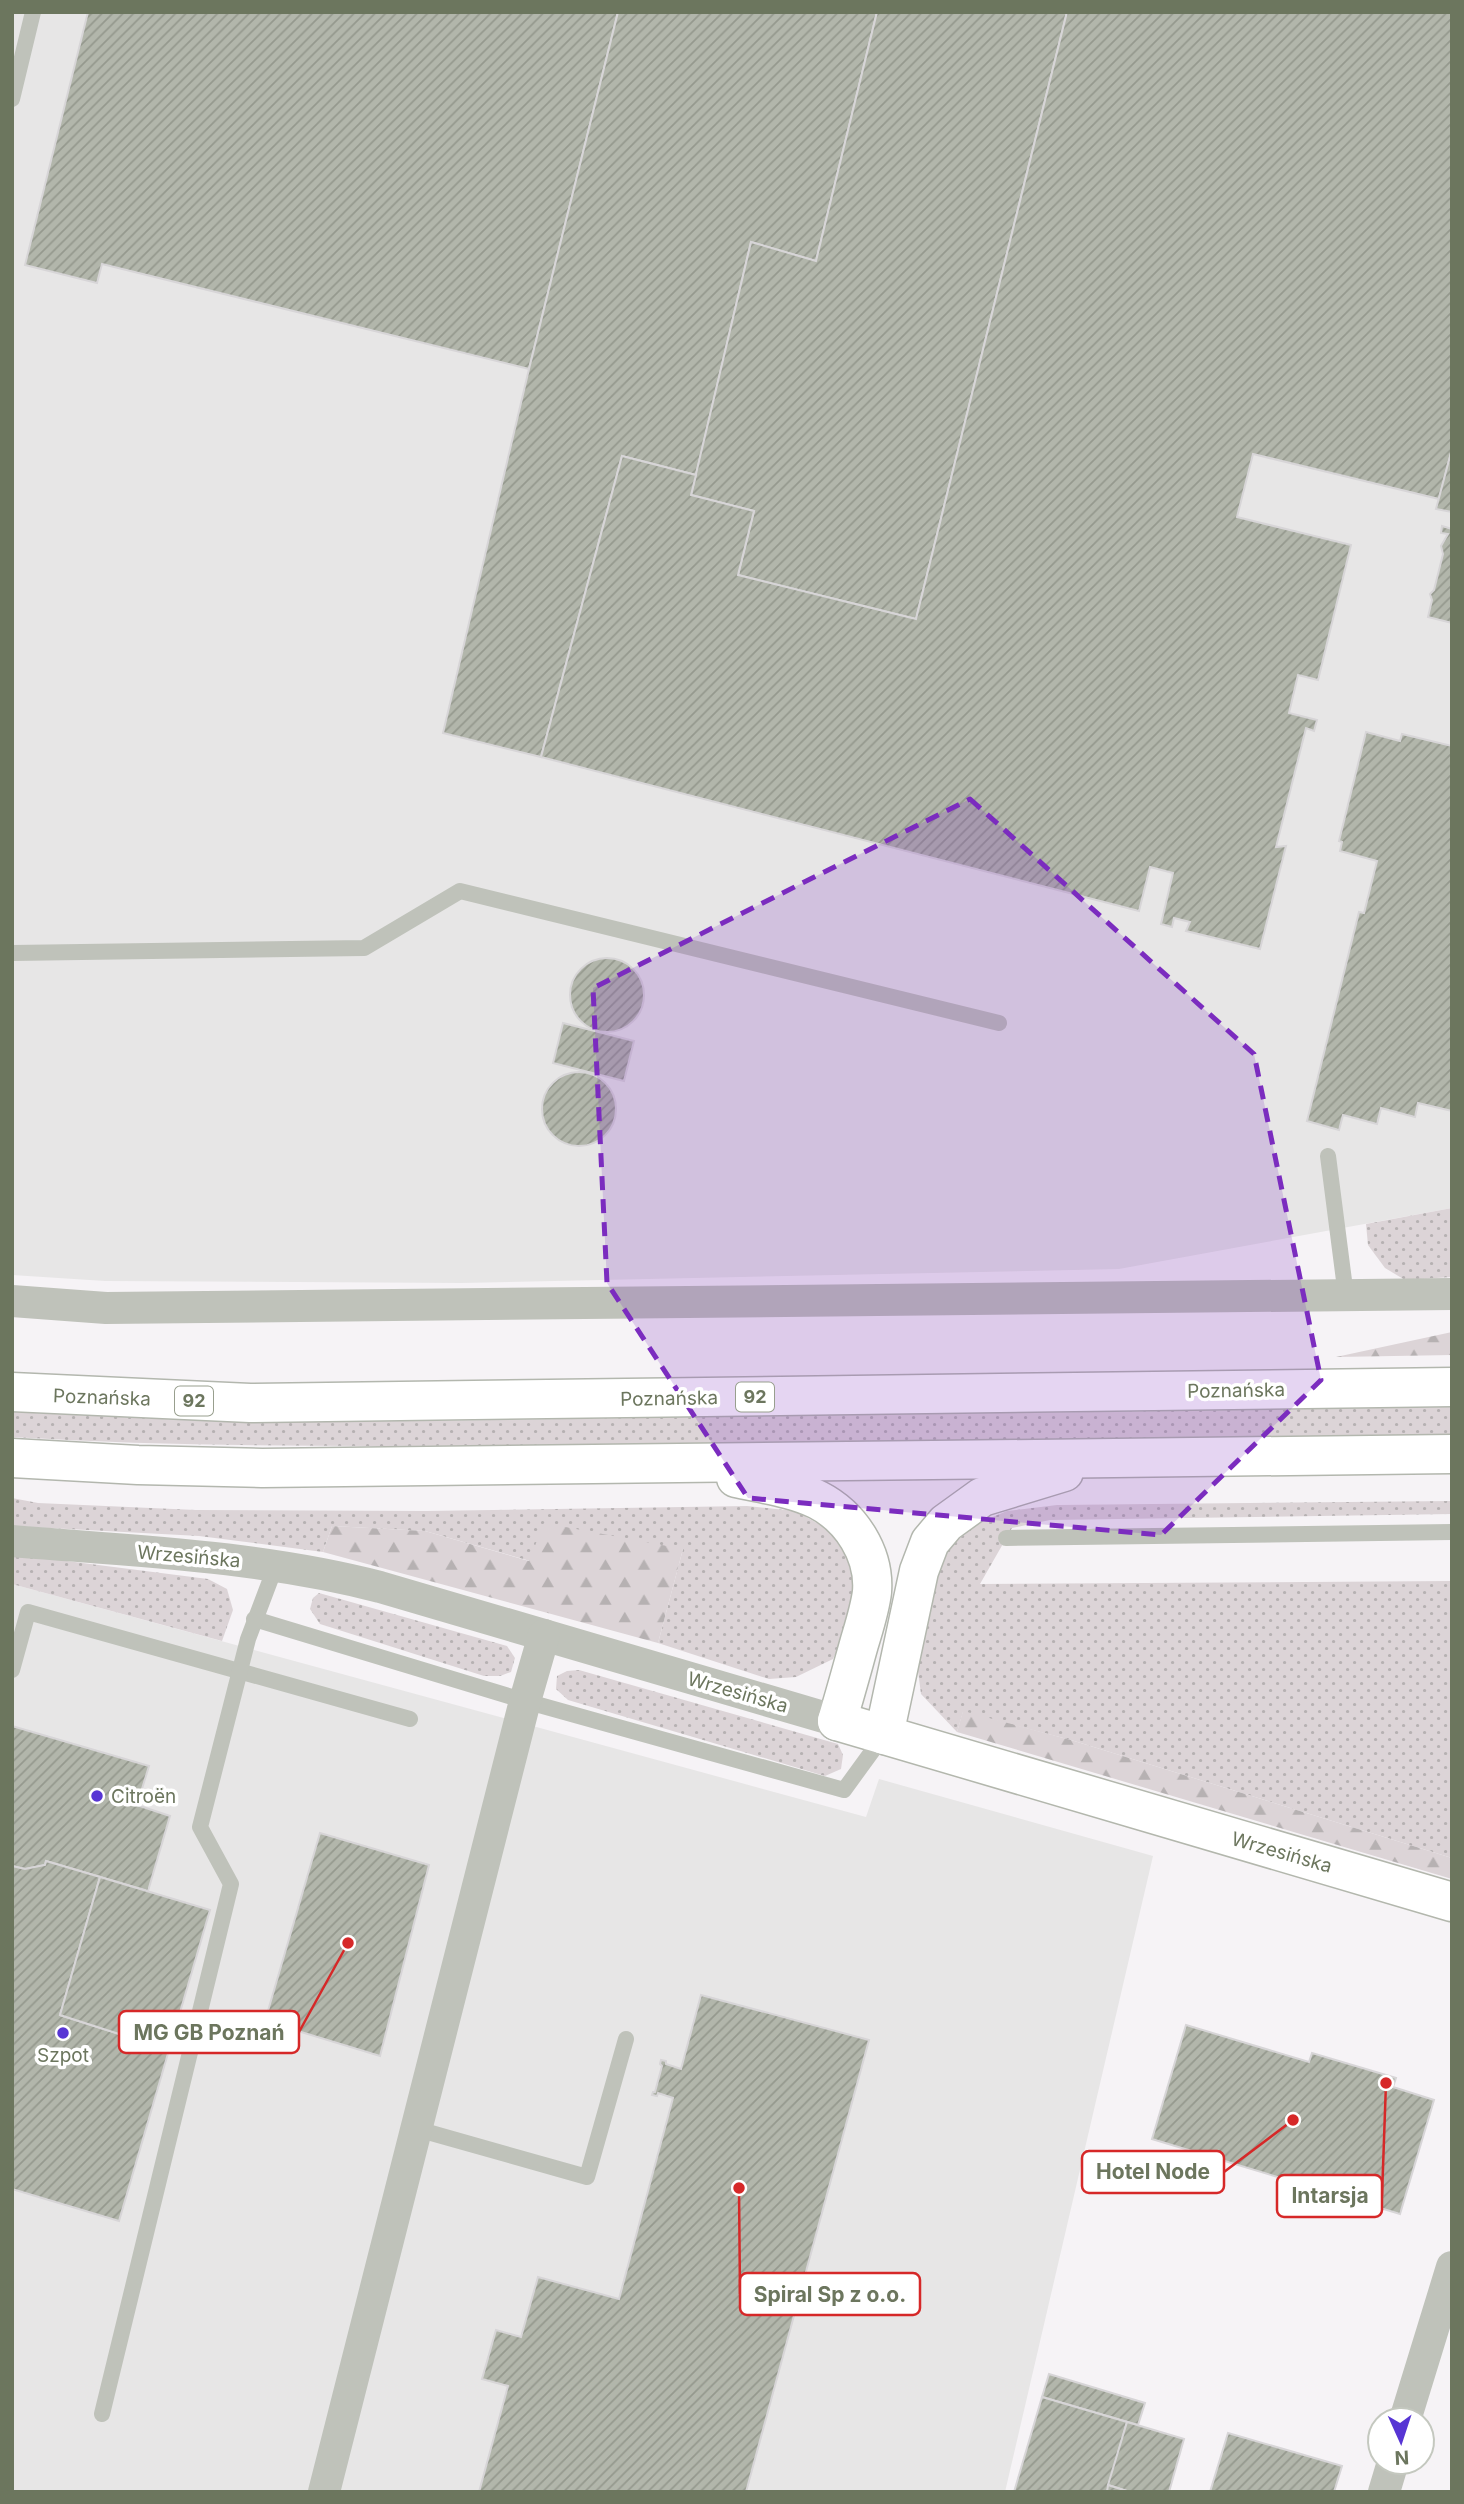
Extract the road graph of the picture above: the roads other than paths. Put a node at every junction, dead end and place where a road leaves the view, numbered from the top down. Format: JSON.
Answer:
{"nodes":[{"id":1,"x":33,"y":12,"type":"edge"},
{"id":2,"x":12,"y":99,"type":"edge"},
{"id":3,"x":12,"y":953,"type":"edge"},
{"id":4,"x":999,"y":1023,"type":"dead end"},
{"id":5,"x":1328,"y":1156,"type":"dead end"},
{"id":6,"x":1452,"y":1294,"type":"edge"},
{"id":7,"x":1346,"y":1296,"type":"junction"},
{"id":8,"x":12,"y":1301,"type":"edge"},
{"id":9,"x":1452,"y":1387,"type":"edge"},
{"id":10,"x":12,"y":1392,"type":"edge"},
{"id":11,"x":1452,"y":1454,"type":"edge"},
{"id":12,"x":12,"y":1458,"type":"edge"},
{"id":13,"x":1103,"y":1459,"type":"junction"},
{"id":14,"x":676,"y":1465,"type":"junction"},
{"id":15,"x":1452,"y":1532,"type":"edge"},
{"id":16,"x":1006,"y":1538,"type":"dead end"},
{"id":17,"x":12,"y":1541,"type":"edge"},
{"id":18,"x":276,"y":1565,"type":"junction"},
{"id":19,"x":254,"y":1619,"type":"junction"},
{"id":20,"x":544,"y":1635,"type":"junction"},
{"id":21,"x":12,"y":1670,"type":"edge"},
{"id":22,"x":240,"y":1671,"type":"junction"},
{"id":23,"x":525,"y":1701,"type":"junction"},
{"id":24,"x":410,"y":1719,"type":"dead end"},
{"id":25,"x":837,"y":1721,"type":"junction"},
{"id":26,"x":884,"y":1735,"type":"junction"},
{"id":27,"x":1452,"y":1902,"type":"edge"},
{"id":28,"x":626,"y":2039,"type":"dead end"},
{"id":29,"x":416,"y":2129,"type":"junction"},
{"id":30,"x":1452,"y":2267,"type":"edge"},
{"id":31,"x":1409,"y":2406,"type":"edge"},
{"id":32,"x":102,"y":2414,"type":"dead end"},
{"id":33,"x":324,"y":2492,"type":"edge"}],
"edges":[{"from":1,"to":2,"type":"lane"},
{"from":3,"to":4,"type":"lane"},
{"from":5,"to":7,"type":"lane"},
{"from":6,"to":7,"type":"street"},
{"from":7,"to":8,"type":"street"},
{"from":9,"to":10,"type":"main road","name":"Poznańska","number":"92"},
{"from":11,"to":13,"type":"main road"},
{"from":12,"to":14,"type":"main road"},
{"from":13,"to":14,"type":"main road"},
{"from":13,"to":26,"type":"main road"},
{"from":14,"to":25,"type":"main road"},
{"from":15,"to":16,"type":"lane"},
{"from":17,"to":18,"type":"street","name":"Wrzesińska"},
{"from":18,"to":19,"type":"lane"},
{"from":18,"to":20,"type":"street","name":"Wrzesińska"},
{"from":19,"to":22,"type":"lane"},
{"from":19,"to":23,"type":"lane"},
{"from":20,"to":23,"type":"street"},
{"from":20,"to":25,"type":"street","name":"Wrzesińska"},
{"from":21,"to":22,"type":"lane"},
{"from":22,"to":24,"type":"lane"},
{"from":22,"to":32,"type":"lane"},
{"from":23,"to":26,"type":"lane"},
{"from":23,"to":29,"type":"street"},
{"from":25,"to":26,"type":"main road","name":"Wrzesińska"},
{"from":26,"to":27,"type":"main road","name":"Wrzesińska"},
{"from":28,"to":29,"type":"lane"},
{"from":29,"to":33,"type":"street"},
{"from":30,"to":31,"type":"street"}]}
